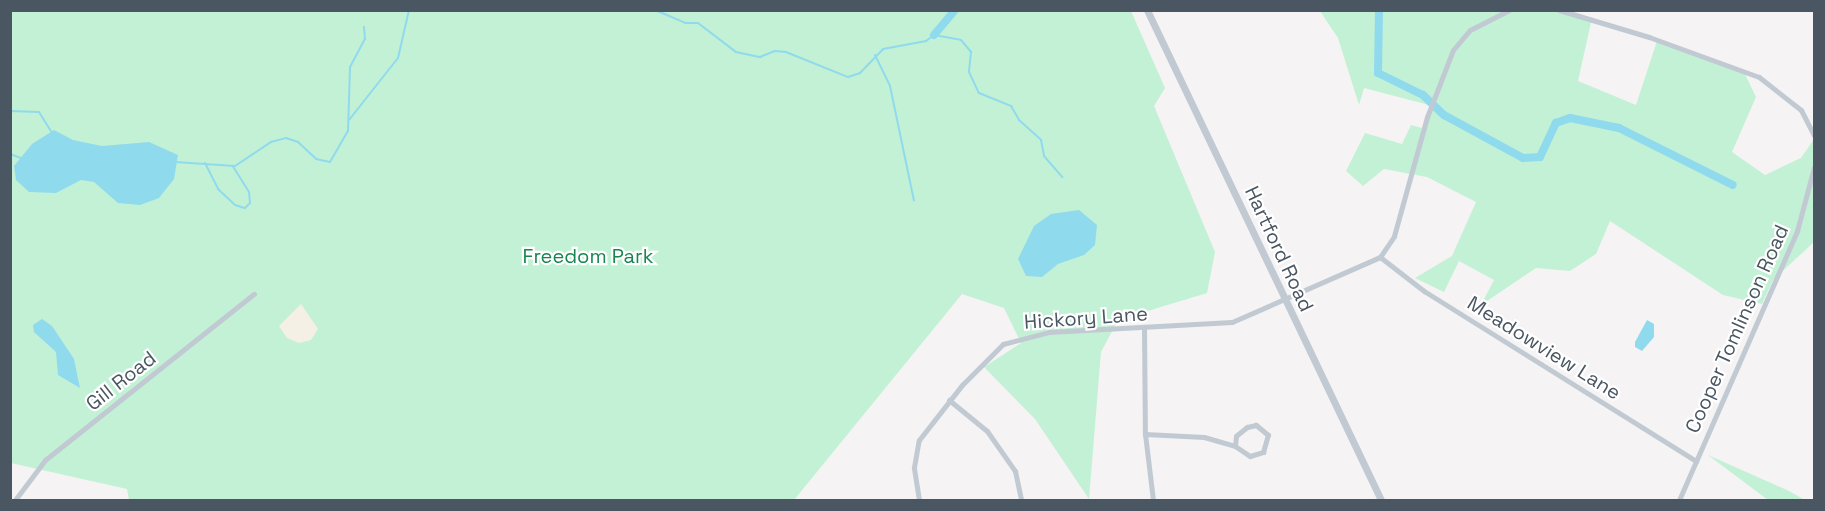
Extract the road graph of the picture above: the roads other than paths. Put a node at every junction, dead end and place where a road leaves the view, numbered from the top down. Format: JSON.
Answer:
{"nodes":[{"id":1,"x":1148,"y":10,"type":"edge"},
{"id":2,"x":1509,"y":10,"type":"edge"},
{"id":3,"x":1559,"y":10,"type":"edge"},
{"id":4,"x":1815,"y":135,"type":"edge"},
{"id":5,"x":1815,"y":167,"type":"edge"},
{"id":6,"x":1380,"y":257,"type":"junction"},
{"id":7,"x":255,"y":294,"type":"dead end"},
{"id":8,"x":1285,"y":300,"type":"junction"},
{"id":9,"x":1144,"y":328,"type":"junction"},
{"id":10,"x":949,"y":400,"type":"junction"},
{"id":11,"x":1145,"y":434,"type":"junction"},
{"id":12,"x":1235,"y":446,"type":"junction"},
{"id":13,"x":1696,"y":461,"type":"junction"},
{"id":14,"x":15,"y":501,"type":"edge"},
{"id":15,"x":919,"y":501,"type":"edge"},
{"id":16,"x":1021,"y":501,"type":"edge"},
{"id":17,"x":1153,"y":501,"type":"edge"},
{"id":18,"x":1382,"y":501,"type":"edge"},
{"id":19,"x":1679,"y":501,"type":"edge"}],
"edges":[{"from":1,"to":8,"type":"street","name":"Hartford Road"},
{"from":2,"to":6,"type":"street"},
{"from":3,"to":4,"type":"street"},
{"from":5,"to":13,"type":"street","name":"Cooper Tomlinson Road"},
{"from":6,"to":8,"type":"street"},
{"from":6,"to":13,"type":"street","name":"Meadowview Lane"},
{"from":7,"to":14,"type":"street","name":"Gill Road"},
{"from":8,"to":9,"type":"street","name":"Hickory Lane"},
{"from":8,"to":18,"type":"street","name":"Hartford Road"},
{"from":9,"to":10,"type":"street","name":"Hickory Lane"},
{"from":9,"to":11,"type":"street"},
{"from":10,"to":15,"type":"street","name":"Hickory Lane"},
{"from":10,"to":16,"type":"street"},
{"from":11,"to":12,"type":"street"},
{"from":11,"to":17,"type":"street"},
{"from":12,"to":12,"type":"street"},
{"from":13,"to":19,"type":"street","name":"Cooper Tomlinson Road"}]}
